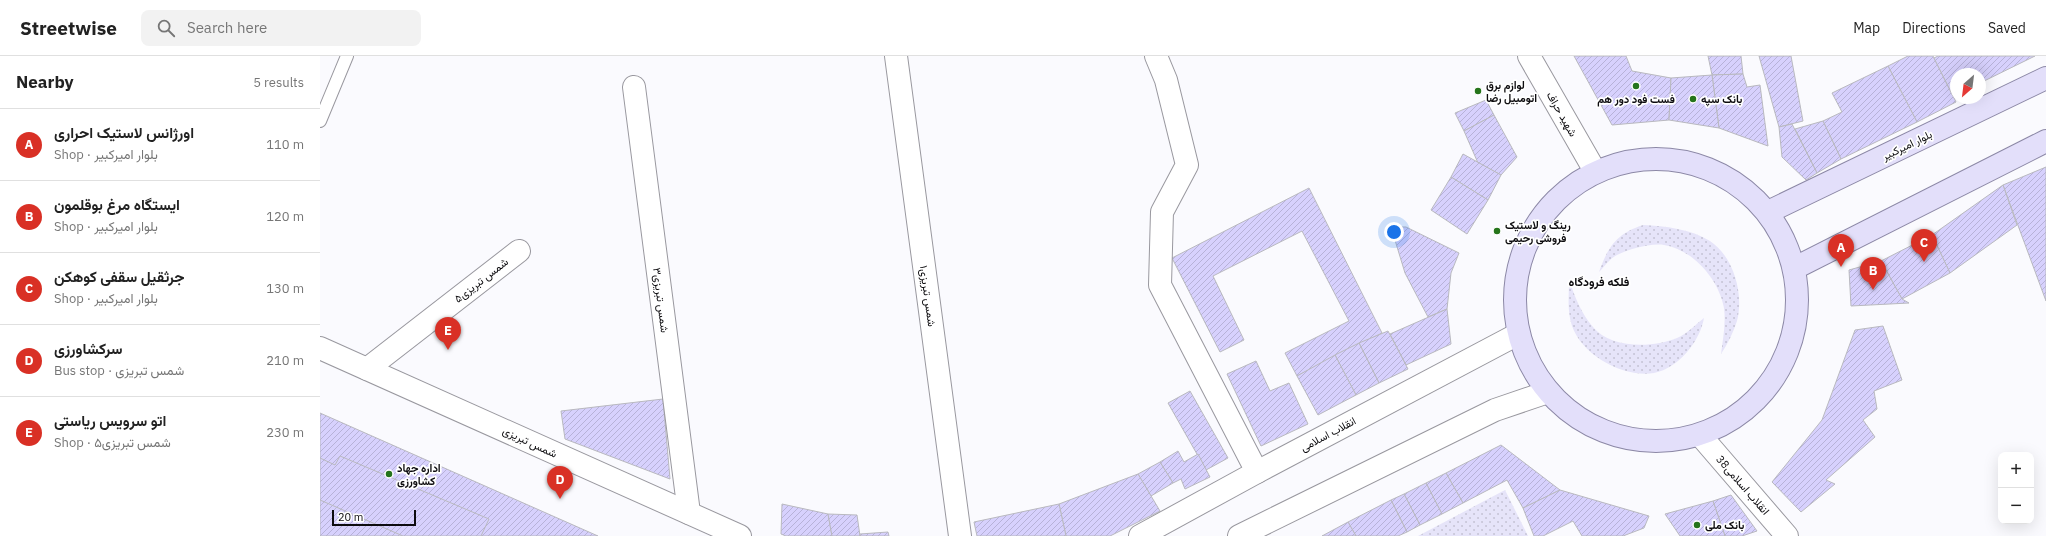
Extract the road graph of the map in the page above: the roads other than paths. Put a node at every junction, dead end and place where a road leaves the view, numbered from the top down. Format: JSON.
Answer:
{"nodes":[{"id":1,"x":347,"y":56,"type":"edge"},
{"id":2,"x":896,"y":56,"type":"edge"},
{"id":3,"x":1156,"y":56,"type":"edge"},
{"id":4,"x":1529,"y":56,"type":"edge"},
{"id":5,"x":2046,"y":78,"type":"edge"},
{"id":6,"x":634,"y":87,"type":"dead end"},
{"id":7,"x":320,"y":121,"type":"edge"},
{"id":8,"x":2046,"y":141,"type":"edge"},
{"id":9,"x":1595,"y":171,"type":"junction"},
{"id":10,"x":1768,"y":212,"type":"junction"},
{"id":11,"x":519,"y":251,"type":"dead end"},
{"id":12,"x":1795,"y":268,"type":"junction"},
{"id":13,"x":1518,"y":334,"type":"junction"},
{"id":14,"x":320,"y":348,"type":"edge"},
{"id":15,"x":368,"y":368,"type":"junction"},
{"id":16,"x":1548,"y":392,"type":"junction"},
{"id":17,"x":1700,"y":435,"type":"junction"},
{"id":18,"x":1257,"y":472,"type":"junction"},
{"id":19,"x":689,"y":513,"type":"junction"},
{"id":20,"x":740,"y":536,"type":"edge"},
{"id":21,"x":960,"y":536,"type":"edge"},
{"id":22,"x":1140,"y":536,"type":"edge"},
{"id":23,"x":1239,"y":536,"type":"edge"},
{"id":24,"x":1787,"y":536,"type":"edge"}],
"edges":[{"from":1,"to":7,"type":"lane"},
{"from":2,"to":21,"type":"street","name":"شمس تبریزی۱"},
{"from":3,"to":18,"type":"street"},
{"from":4,"to":9,"type":"street","name":"شهید حراف"},
{"from":5,"to":10,"type":"main road","name":"بلوار امیرکبیر"},
{"from":6,"to":19,"type":"street","name":"شمس تبریزی۳"},
{"from":8,"to":12,"type":"main road"},
{"from":9,"to":10,"type":"main road"},
{"from":9,"to":13,"type":"main road"},
{"from":10,"to":12,"type":"main road"},
{"from":11,"to":15,"type":"street","name":"۵شمس تبریزی"},
{"from":12,"to":17,"type":"main road"},
{"from":13,"to":16,"type":"main road"},
{"from":13,"to":18,"type":"street","name":"انقلاب اسلامی"},
{"from":14,"to":15,"type":"street","name":"شمس تبریزی"},
{"from":15,"to":19,"type":"street","name":"شمس تبریزی"},
{"from":16,"to":17,"type":"main road"},
{"from":16,"to":23,"type":"street"},
{"from":17,"to":24,"type":"street","name":"38انقلاب اسلامی"},
{"from":18,"to":22,"type":"street","name":"انقلاب اسلامی"},
{"from":19,"to":20,"type":"street","name":"شمس تبریزی"}]}
